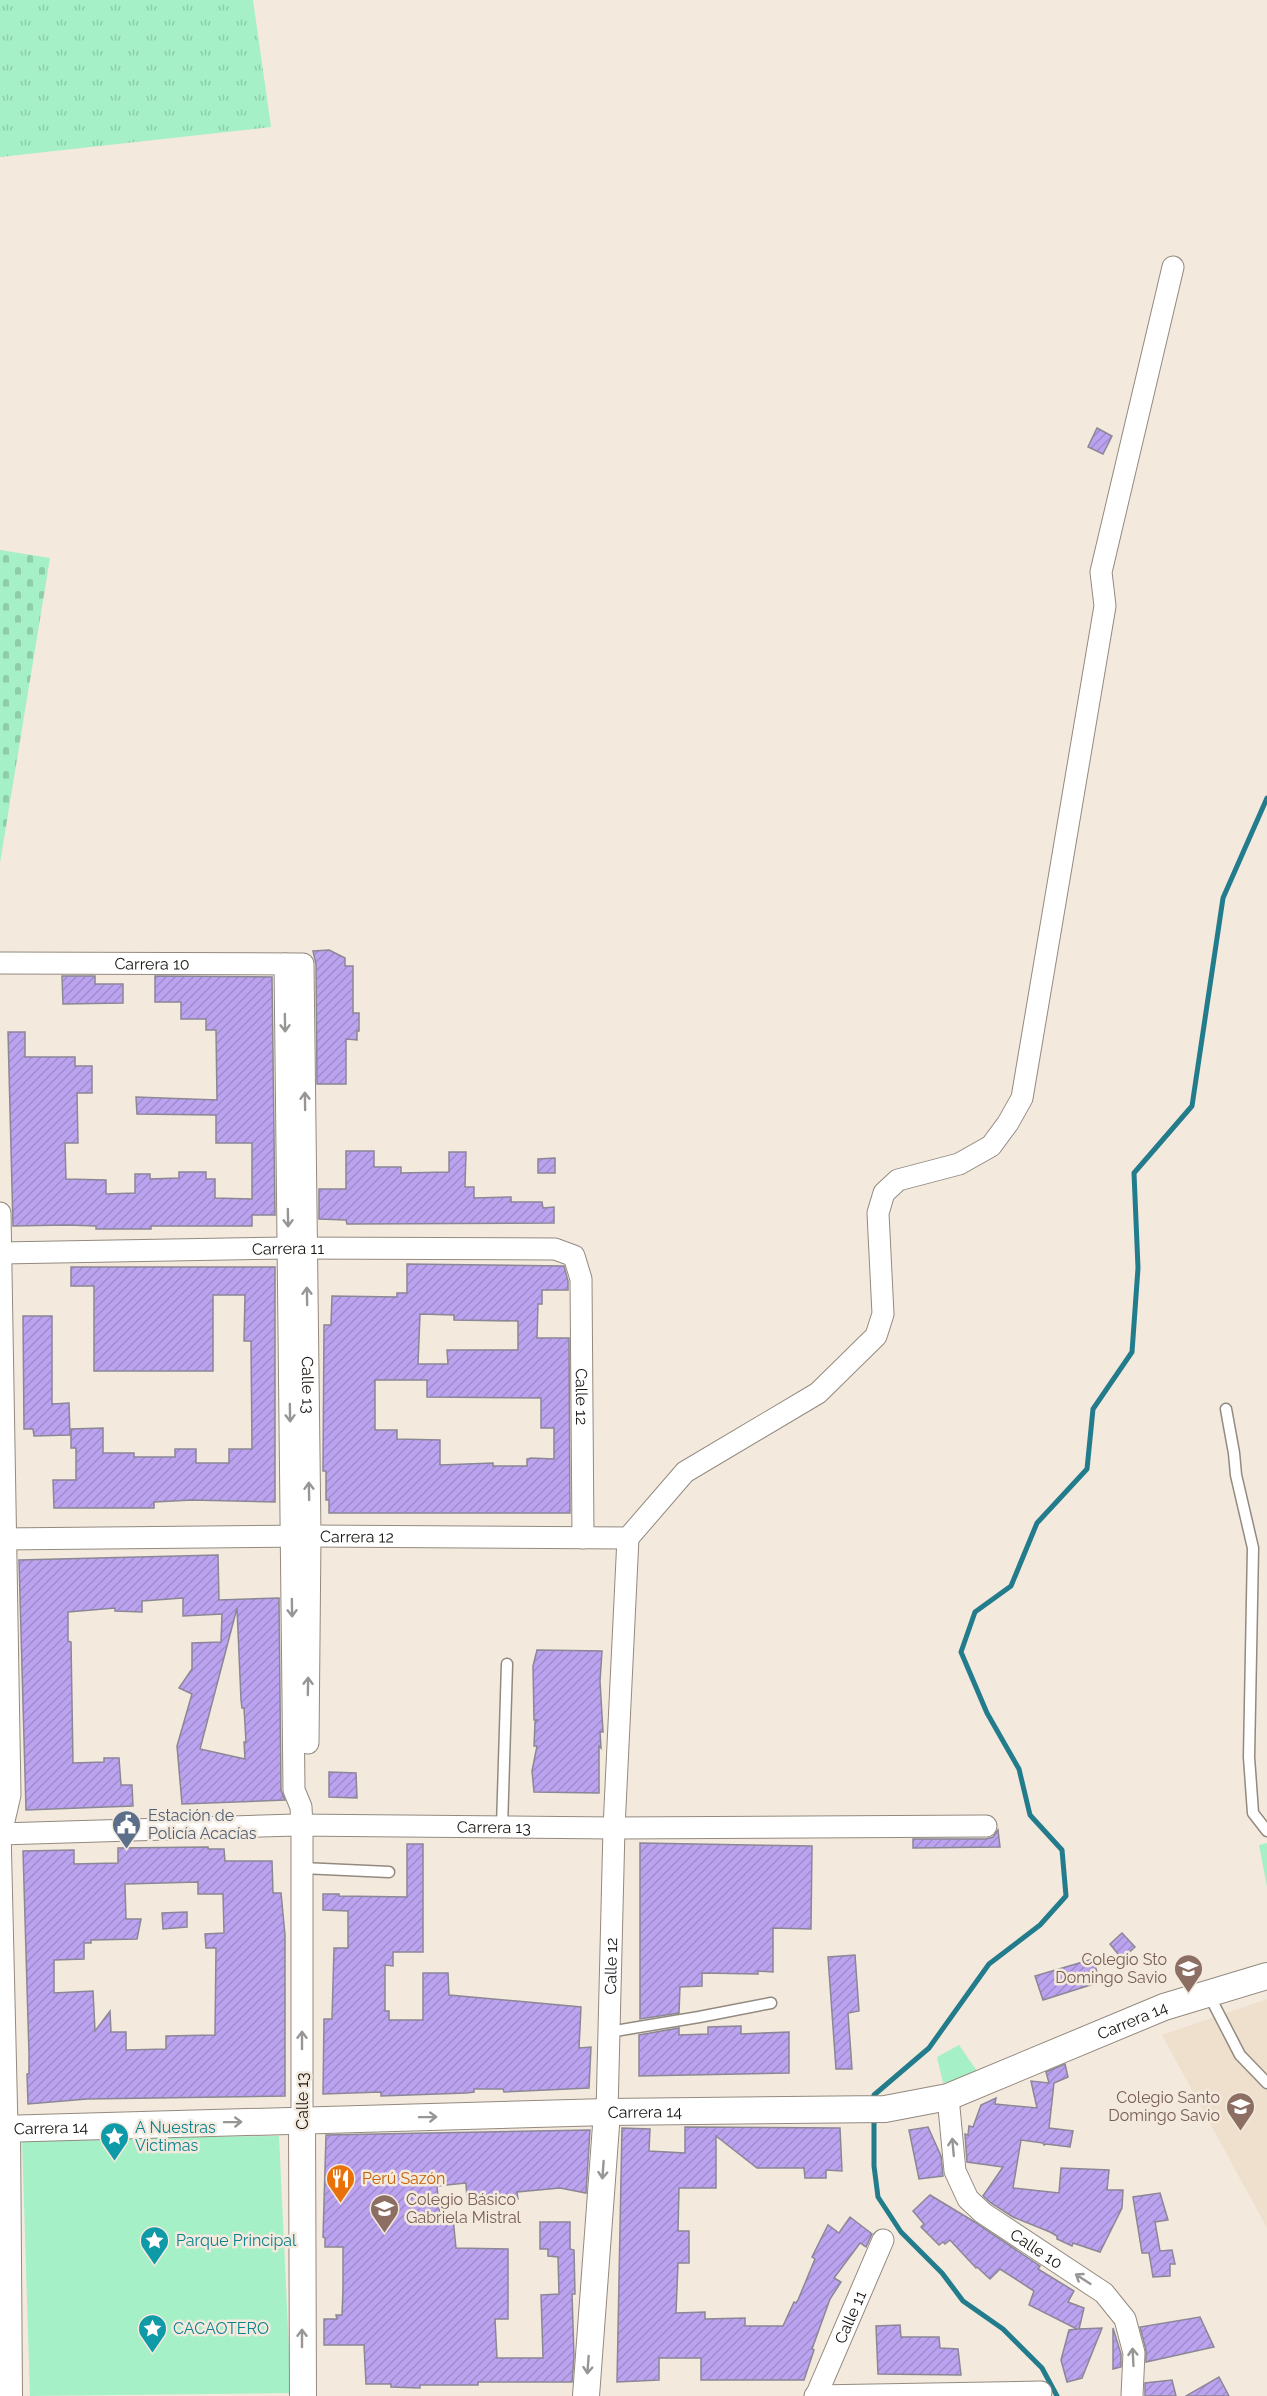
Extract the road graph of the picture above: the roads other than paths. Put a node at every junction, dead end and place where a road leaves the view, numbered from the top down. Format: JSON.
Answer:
{"nodes":[{"id":1,"x":1173,"y":267,"type":"dead end"},
{"id":2,"x":0,"y":963,"type":"edge"},
{"id":3,"x":294,"y":964,"type":"joint"},
{"id":4,"x":0,"y":1214,"type":"edge"},
{"id":5,"x":297,"y":1248,"type":"junction"},
{"id":6,"x":1,"y":1253,"type":"edge"},
{"id":7,"x":574,"y":1257,"type":"joint"},
{"id":8,"x":1226,"y":1409,"type":"dead end"},
{"id":9,"x":301,"y":1536,"type":"junction"},
{"id":10,"x":583,"y":1538,"type":"junction"},
{"id":11,"x":628,"y":1538,"type":"junction"},
{"id":12,"x":3,"y":1539,"type":"edge"},
{"id":13,"x":507,"y":1664,"type":"dead end"},
{"id":14,"x":302,"y":1816,"type":"junction"},
{"id":15,"x":986,"y":1826,"type":"dead end"},
{"id":16,"x":502,"y":1827,"type":"junction"},
{"id":17,"x":614,"y":1828,"type":"junction"},
{"id":18,"x":1267,"y":1831,"type":"edge"},
{"id":19,"x":0,"y":1833,"type":"edge"},
{"id":20,"x":302,"y":1868,"type":"junction"},
{"id":21,"x":389,"y":1872,"type":"dead end"},
{"id":22,"x":1267,"y":1976,"type":"edge"},
{"id":23,"x":1209,"y":1994,"type":"junction"},
{"id":24,"x":771,"y":2003,"type":"dead end"},
{"id":25,"x":609,"y":2032,"type":"junction"},
{"id":26,"x":1267,"y":2083,"type":"edge"},
{"id":27,"x":948,"y":2097,"type":"junction"},
{"id":28,"x":607,"y":2112,"type":"junction"},
{"id":29,"x":302,"y":2120,"type":"junction"},
{"id":30,"x":3,"y":2129,"type":"edge"},
{"id":31,"x":883,"y":2240,"type":"dead end"},
{"id":32,"x":1041,"y":2392,"type":"dead end"},
{"id":33,"x":9,"y":2396,"type":"edge"},
{"id":34,"x":303,"y":2396,"type":"edge"},
{"id":35,"x":586,"y":2396,"type":"edge"},
{"id":36,"x":816,"y":2396,"type":"edge"},
{"id":37,"x":862,"y":2396,"type":"edge"},
{"id":38,"x":1132,"y":2396,"type":"edge"}],
"edges":[{"from":1,"to":11,"type":"street"},
{"from":2,"to":3,"type":"street","name":"Carrera 10"},
{"from":3,"to":5,"type":"street","name":"Calle 13"},
{"from":4,"to":6,"type":"street"},
{"from":5,"to":6,"type":"street","name":"Carrera 11"},
{"from":5,"to":7,"type":"street","name":"Carrera 11"},
{"from":5,"to":9,"type":"street","name":"Calle 13"},
{"from":6,"to":12,"type":"street"},
{"from":7,"to":10,"type":"street","name":"Calle 12"},
{"from":8,"to":18,"type":"lane"},
{"from":9,"to":10,"type":"street","name":"Carrera 12"},
{"from":9,"to":12,"type":"street","name":"Carrera 12"},
{"from":9,"to":14,"type":"street","name":"Calle 13"},
{"from":10,"to":11,"type":"street","name":"Carrera 12"},
{"from":11,"to":17,"type":"street","name":"Calle 12"},
{"from":12,"to":19,"type":"street"},
{"from":13,"to":16,"type":"lane"},
{"from":14,"to":16,"type":"street","name":"Carrera 13"},
{"from":14,"to":19,"type":"street","name":"Carrera 13"},
{"from":14,"to":20,"type":"street","name":"Calle 13"},
{"from":15,"to":17,"type":"street","name":"Carrera 13"},
{"from":16,"to":17,"type":"street","name":"Carrera 13"},
{"from":17,"to":25,"type":"street","name":"Calle 12"},
{"from":19,"to":30,"type":"street"},
{"from":20,"to":21,"type":"lane"},
{"from":29,"to":20,"type":"street","name":"Calle 13","one_way":true},
{"from":22,"to":23,"type":"street","name":"Carrera 14"},
{"from":23,"to":26,"type":"lane"},
{"from":23,"to":27,"type":"street","name":"Carrera 14"},
{"from":24,"to":25,"type":"lane"},
{"from":25,"to":28,"type":"street","name":"Calle 12"},
{"from":27,"to":28,"type":"street","name":"Carrera 14"},
{"from":38,"to":27,"type":"street","name":"Calle 10","one_way":true},
{"from":29,"to":28,"type":"street","name":"Carrera 14","one_way":true},
{"from":28,"to":35,"type":"street","name":"Calle 12","one_way":true},
{"from":30,"to":29,"type":"street","name":"Carrera 14","one_way":true},
{"from":34,"to":29,"type":"street","name":"Calle 13","one_way":true},
{"from":30,"to":33,"type":"street"},
{"from":31,"to":36,"type":"street","name":"Calle 11"},
{"from":32,"to":37,"type":"street"},
{"from":36,"to":37,"type":"street"}]}
